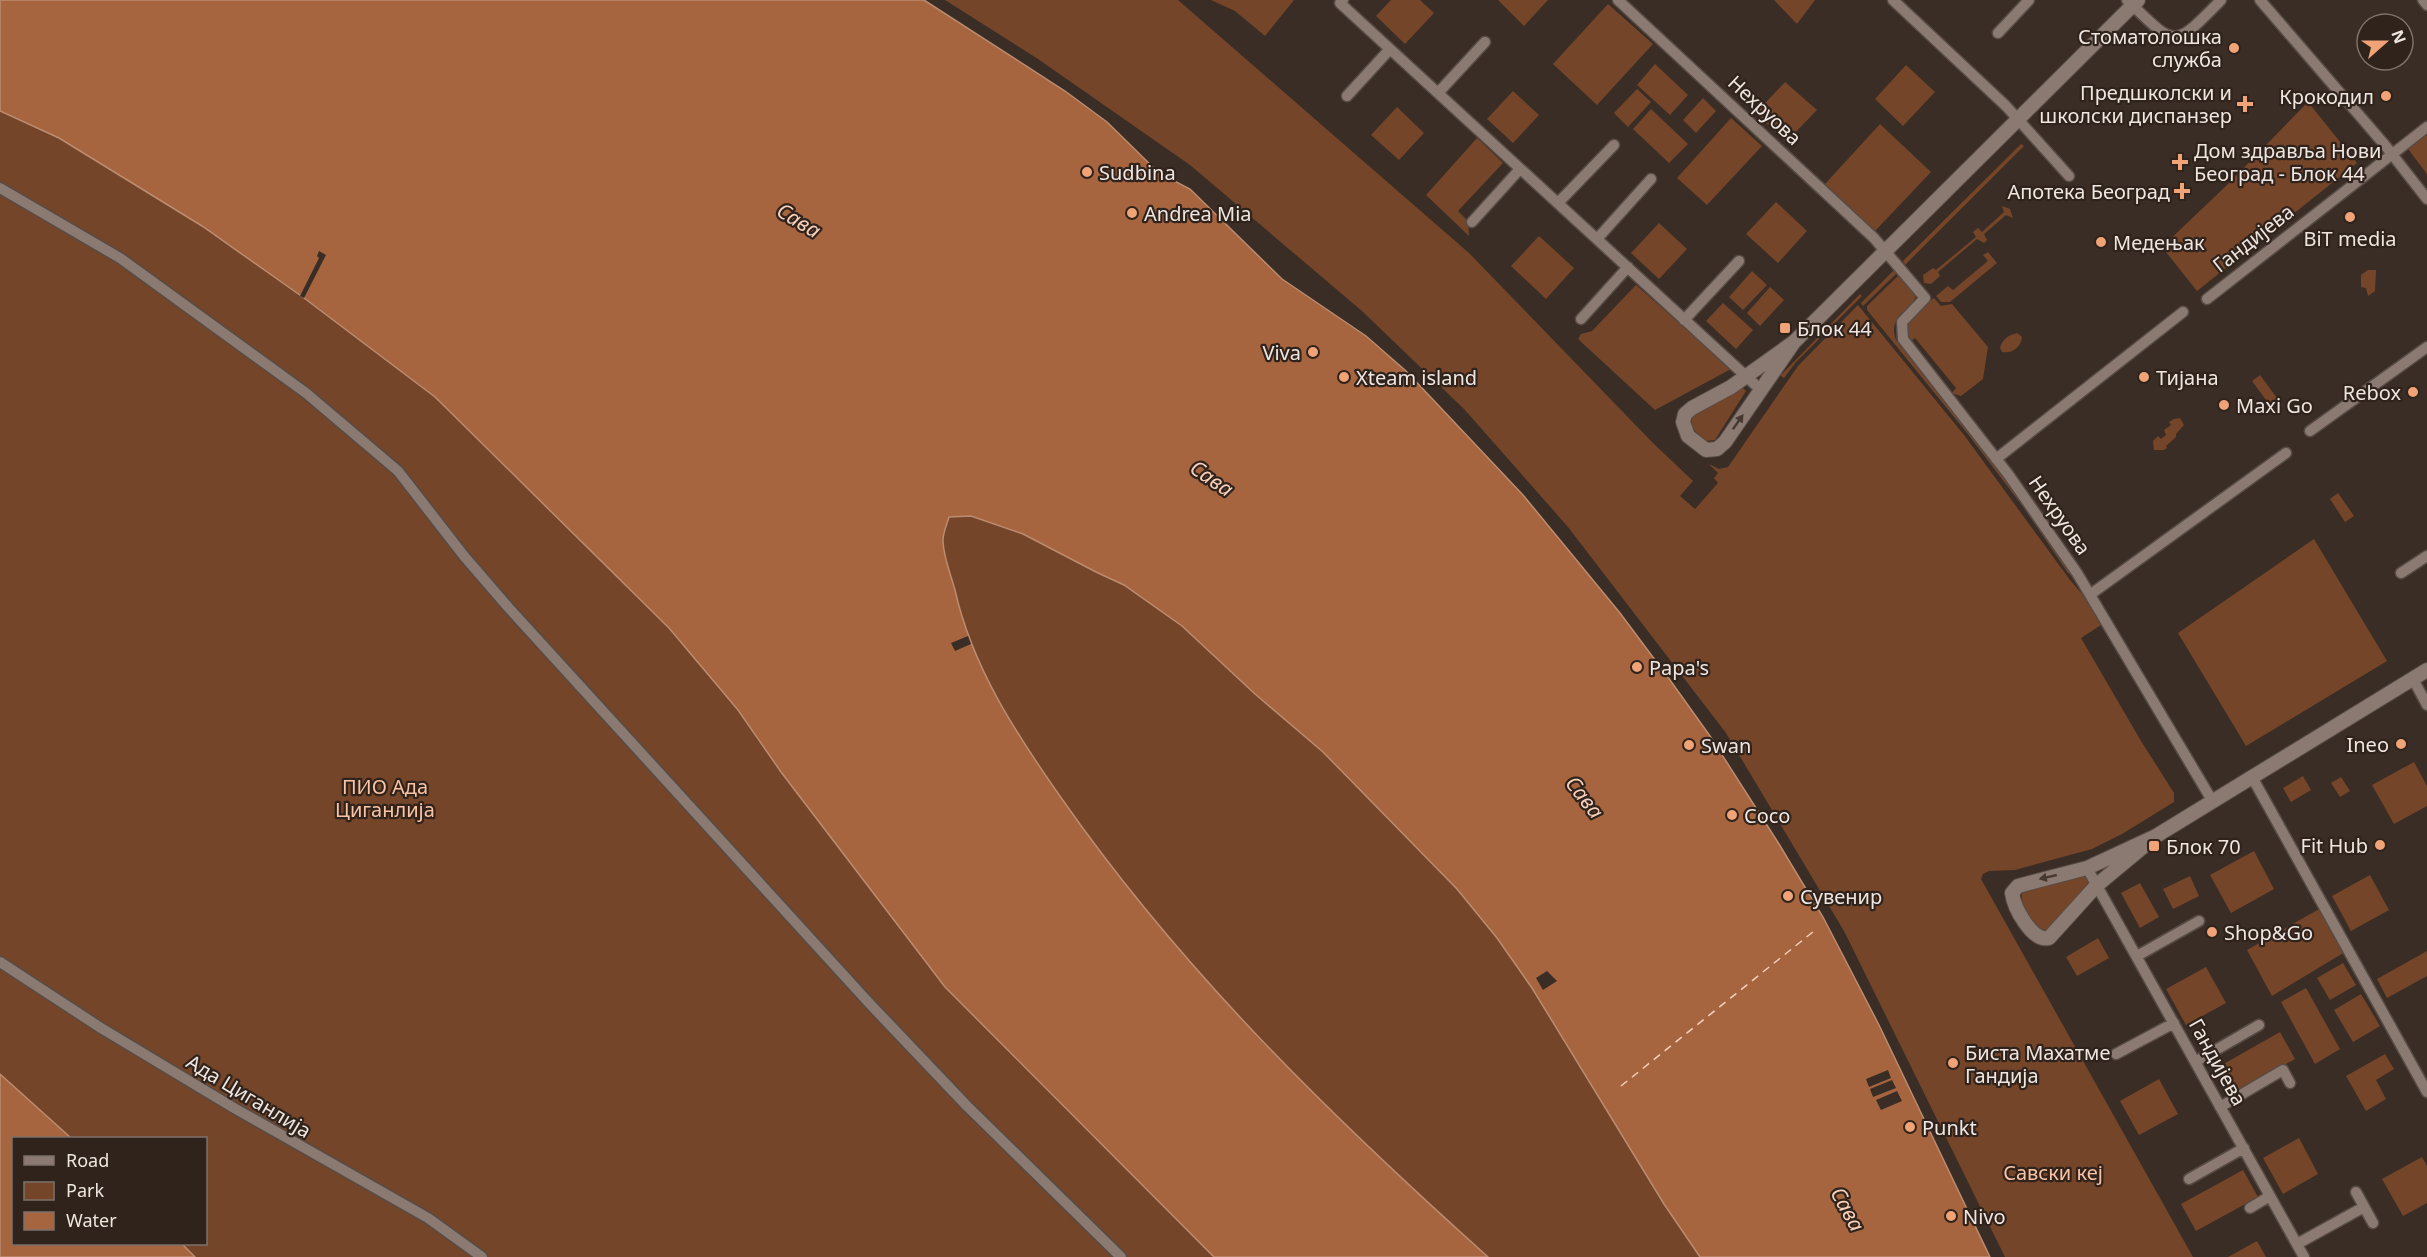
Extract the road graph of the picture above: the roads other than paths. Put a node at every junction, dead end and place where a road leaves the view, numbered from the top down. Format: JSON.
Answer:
{"nodes":[{"id":1,"x":1343,"y":0,"type":"edge"},
{"id":2,"x":1618,"y":0,"type":"edge"},
{"id":3,"x":1893,"y":0,"type":"edge"},
{"id":4,"x":2029,"y":0,"type":"edge"},
{"id":5,"x":2221,"y":0,"type":"edge"},
{"id":6,"x":2260,"y":0,"type":"edge"},
{"id":7,"x":2423,"y":0,"type":"edge"},
{"id":8,"x":2132,"y":2,"type":"edge"},
{"id":9,"x":2427,"y":5,"type":"edge"},
{"id":10,"x":1998,"y":33,"type":"dead end"},
{"id":11,"x":1485,"y":42,"type":"dead end"},
{"id":12,"x":1390,"y":49,"type":"junction"},
{"id":13,"x":1438,"y":93,"type":"junction"},
{"id":14,"x":1347,"y":96,"type":"dead end"},
{"id":15,"x":2018,"y":119,"type":"junction"},
{"id":16,"x":2427,"y":127,"type":"edge"},
{"id":17,"x":1614,"y":144,"type":"dead end"},
{"id":18,"x":2393,"y":154,"type":"junction"},
{"id":19,"x":1520,"y":169,"type":"junction"},
{"id":20,"x":2069,"y":176,"type":"dead end"},
{"id":21,"x":1650,"y":179,"type":"dead end"},
{"id":22,"x":0,"y":188,"type":"edge"},
{"id":23,"x":2427,"y":199,"type":"edge"},
{"id":24,"x":1558,"y":203,"type":"junction"},
{"id":25,"x":1472,"y":222,"type":"dead end"},
{"id":26,"x":1597,"y":239,"type":"junction"},
{"id":27,"x":1885,"y":250,"type":"junction"},
{"id":28,"x":1739,"y":261,"type":"dead end"},
{"id":29,"x":1628,"y":267,"type":"junction"},
{"id":30,"x":2207,"y":299,"type":"dead end"},
{"id":31,"x":2183,"y":312,"type":"dead end"},
{"id":32,"x":1581,"y":319,"type":"dead end"},
{"id":33,"x":1684,"y":320,"type":"junction"},
{"id":34,"x":1794,"y":342,"type":"junction"},
{"id":35,"x":2427,"y":347,"type":"edge"},
{"id":36,"x":1746,"y":377,"type":"junction"},
{"id":37,"x":1761,"y":390,"type":"junction"},
{"id":38,"x":2310,"y":431,"type":"dead end"},
{"id":39,"x":2286,"y":453,"type":"dead end"},
{"id":40,"x":1996,"y":459,"type":"junction"},
{"id":41,"x":2427,"y":556,"type":"edge"},
{"id":42,"x":2401,"y":573,"type":"dead end"},
{"id":43,"x":2091,"y":594,"type":"junction"},
{"id":44,"x":2427,"y":670,"type":"edge"},
{"id":45,"x":2413,"y":679,"type":"junction"},
{"id":46,"x":2427,"y":705,"type":"edge"},
{"id":47,"x":2252,"y":777,"type":"junction"},
{"id":48,"x":2212,"y":802,"type":"junction"},
{"id":49,"x":2156,"y":837,"type":"junction"},
{"id":50,"x":2087,"y":868,"type":"junction"},
{"id":51,"x":2097,"y":885,"type":"junction"},
{"id":52,"x":2199,"y":921,"type":"dead end"},
{"id":53,"x":2137,"y":956,"type":"junction"},
{"id":54,"x":0,"y":962,"type":"edge"},
{"id":55,"x":2174,"y":1023,"type":"junction"},
{"id":56,"x":2259,"y":1025,"type":"dead end"},
{"id":57,"x":2116,"y":1054,"type":"dead end"},
{"id":58,"x":2196,"y":1062,"type":"junction"},
{"id":59,"x":2290,"y":1083,"type":"dead end"},
{"id":60,"x":2427,"y":1092,"type":"edge"},
{"id":61,"x":2220,"y":1107,"type":"junction"},
{"id":62,"x":2244,"y":1149,"type":"junction"},
{"id":63,"x":2189,"y":1179,"type":"dead end"},
{"id":64,"x":2356,"y":1192,"type":"dead end"},
{"id":65,"x":2270,"y":1196,"type":"junction"},
{"id":66,"x":2364,"y":1207,"type":"junction"},
{"id":67,"x":2250,"y":1208,"type":"dead end"},
{"id":68,"x":2373,"y":1223,"type":"dead end"},
{"id":69,"x":2297,"y":1244,"type":"junction"},
{"id":70,"x":482,"y":1257,"type":"edge"},
{"id":71,"x":1120,"y":1257,"type":"edge"},
{"id":72,"x":2304,"y":1257,"type":"edge"}],
"edges":[{"from":1,"to":12,"type":"street"},
{"from":2,"to":27,"type":"street","name":"Нехруова"},
{"from":3,"to":15,"type":"street"},
{"from":4,"to":10,"type":"street"},
{"from":5,"to":8,"type":"street"},
{"from":6,"to":18,"type":"street"},
{"from":7,"to":9,"type":"street"},
{"from":8,"to":15,"type":"street"},
{"from":11,"to":13,"type":"street"},
{"from":12,"to":13,"type":"street"},
{"from":12,"to":14,"type":"street"},
{"from":13,"to":19,"type":"street"},
{"from":15,"to":20,"type":"street"},
{"from":15,"to":27,"type":"street"},
{"from":16,"to":18,"type":"street","name":"Гандијева"},
{"from":17,"to":24,"type":"street"},
{"from":18,"to":23,"type":"street"},
{"from":18,"to":30,"type":"street","name":"Гандијева"},
{"from":19,"to":24,"type":"street"},
{"from":19,"to":25,"type":"street"},
{"from":21,"to":26,"type":"street"},
{"from":22,"to":71,"type":"street"},
{"from":24,"to":26,"type":"street"},
{"from":26,"to":29,"type":"street"},
{"from":27,"to":34,"type":"street"},
{"from":27,"to":40,"type":"street","name":"Нехруова"},
{"from":28,"to":33,"type":"street"},
{"from":29,"to":32,"type":"street"},
{"from":29,"to":33,"type":"street"},
{"from":31,"to":40,"type":"street"},
{"from":33,"to":36,"type":"street"},
{"from":34,"to":36,"type":"street"},
{"from":34,"to":37,"type":"street"},
{"from":35,"to":38,"type":"street"},
{"from":36,"to":37,"type":"street"},
{"from":36,"to":37,"type":"street","one_way":true},
{"from":39,"to":43,"type":"street"},
{"from":40,"to":43,"type":"street","name":"Нехруова"},
{"from":41,"to":42,"type":"street"},
{"from":43,"to":48,"type":"street"},
{"from":44,"to":45,"type":"street"},
{"from":45,"to":46,"type":"street"},
{"from":45,"to":47,"type":"street"},
{"from":47,"to":48,"type":"street"},
{"from":47,"to":60,"type":"street"},
{"from":48,"to":49,"type":"street"},
{"from":49,"to":50,"type":"street"},
{"from":49,"to":51,"type":"street"},
{"from":50,"to":51,"type":"street","name":"Гандијева"},
{"from":50,"to":51,"type":"street","one_way":true},
{"from":51,"to":53,"type":"street","name":"Гандијева"},
{"from":52,"to":53,"type":"street"},
{"from":53,"to":55,"type":"street","name":"Гандијева"},
{"from":54,"to":70,"type":"street","name":"Ада Циганлија"},
{"from":55,"to":57,"type":"street"},
{"from":55,"to":58,"type":"street","name":"Гандијева"},
{"from":56,"to":58,"type":"street"},
{"from":58,"to":61,"type":"street","name":"Гандијева"},
{"from":59,"to":61,"type":"street"},
{"from":61,"to":62,"type":"street","name":"Гандијева"},
{"from":62,"to":63,"type":"street"},
{"from":62,"to":65,"type":"street","name":"Гандијева"},
{"from":64,"to":66,"type":"street"},
{"from":65,"to":67,"type":"street"},
{"from":65,"to":69,"type":"street","name":"Гандијева"},
{"from":66,"to":68,"type":"street"},
{"from":66,"to":69,"type":"street"},
{"from":69,"to":72,"type":"street","name":"Гандијева"}]}
